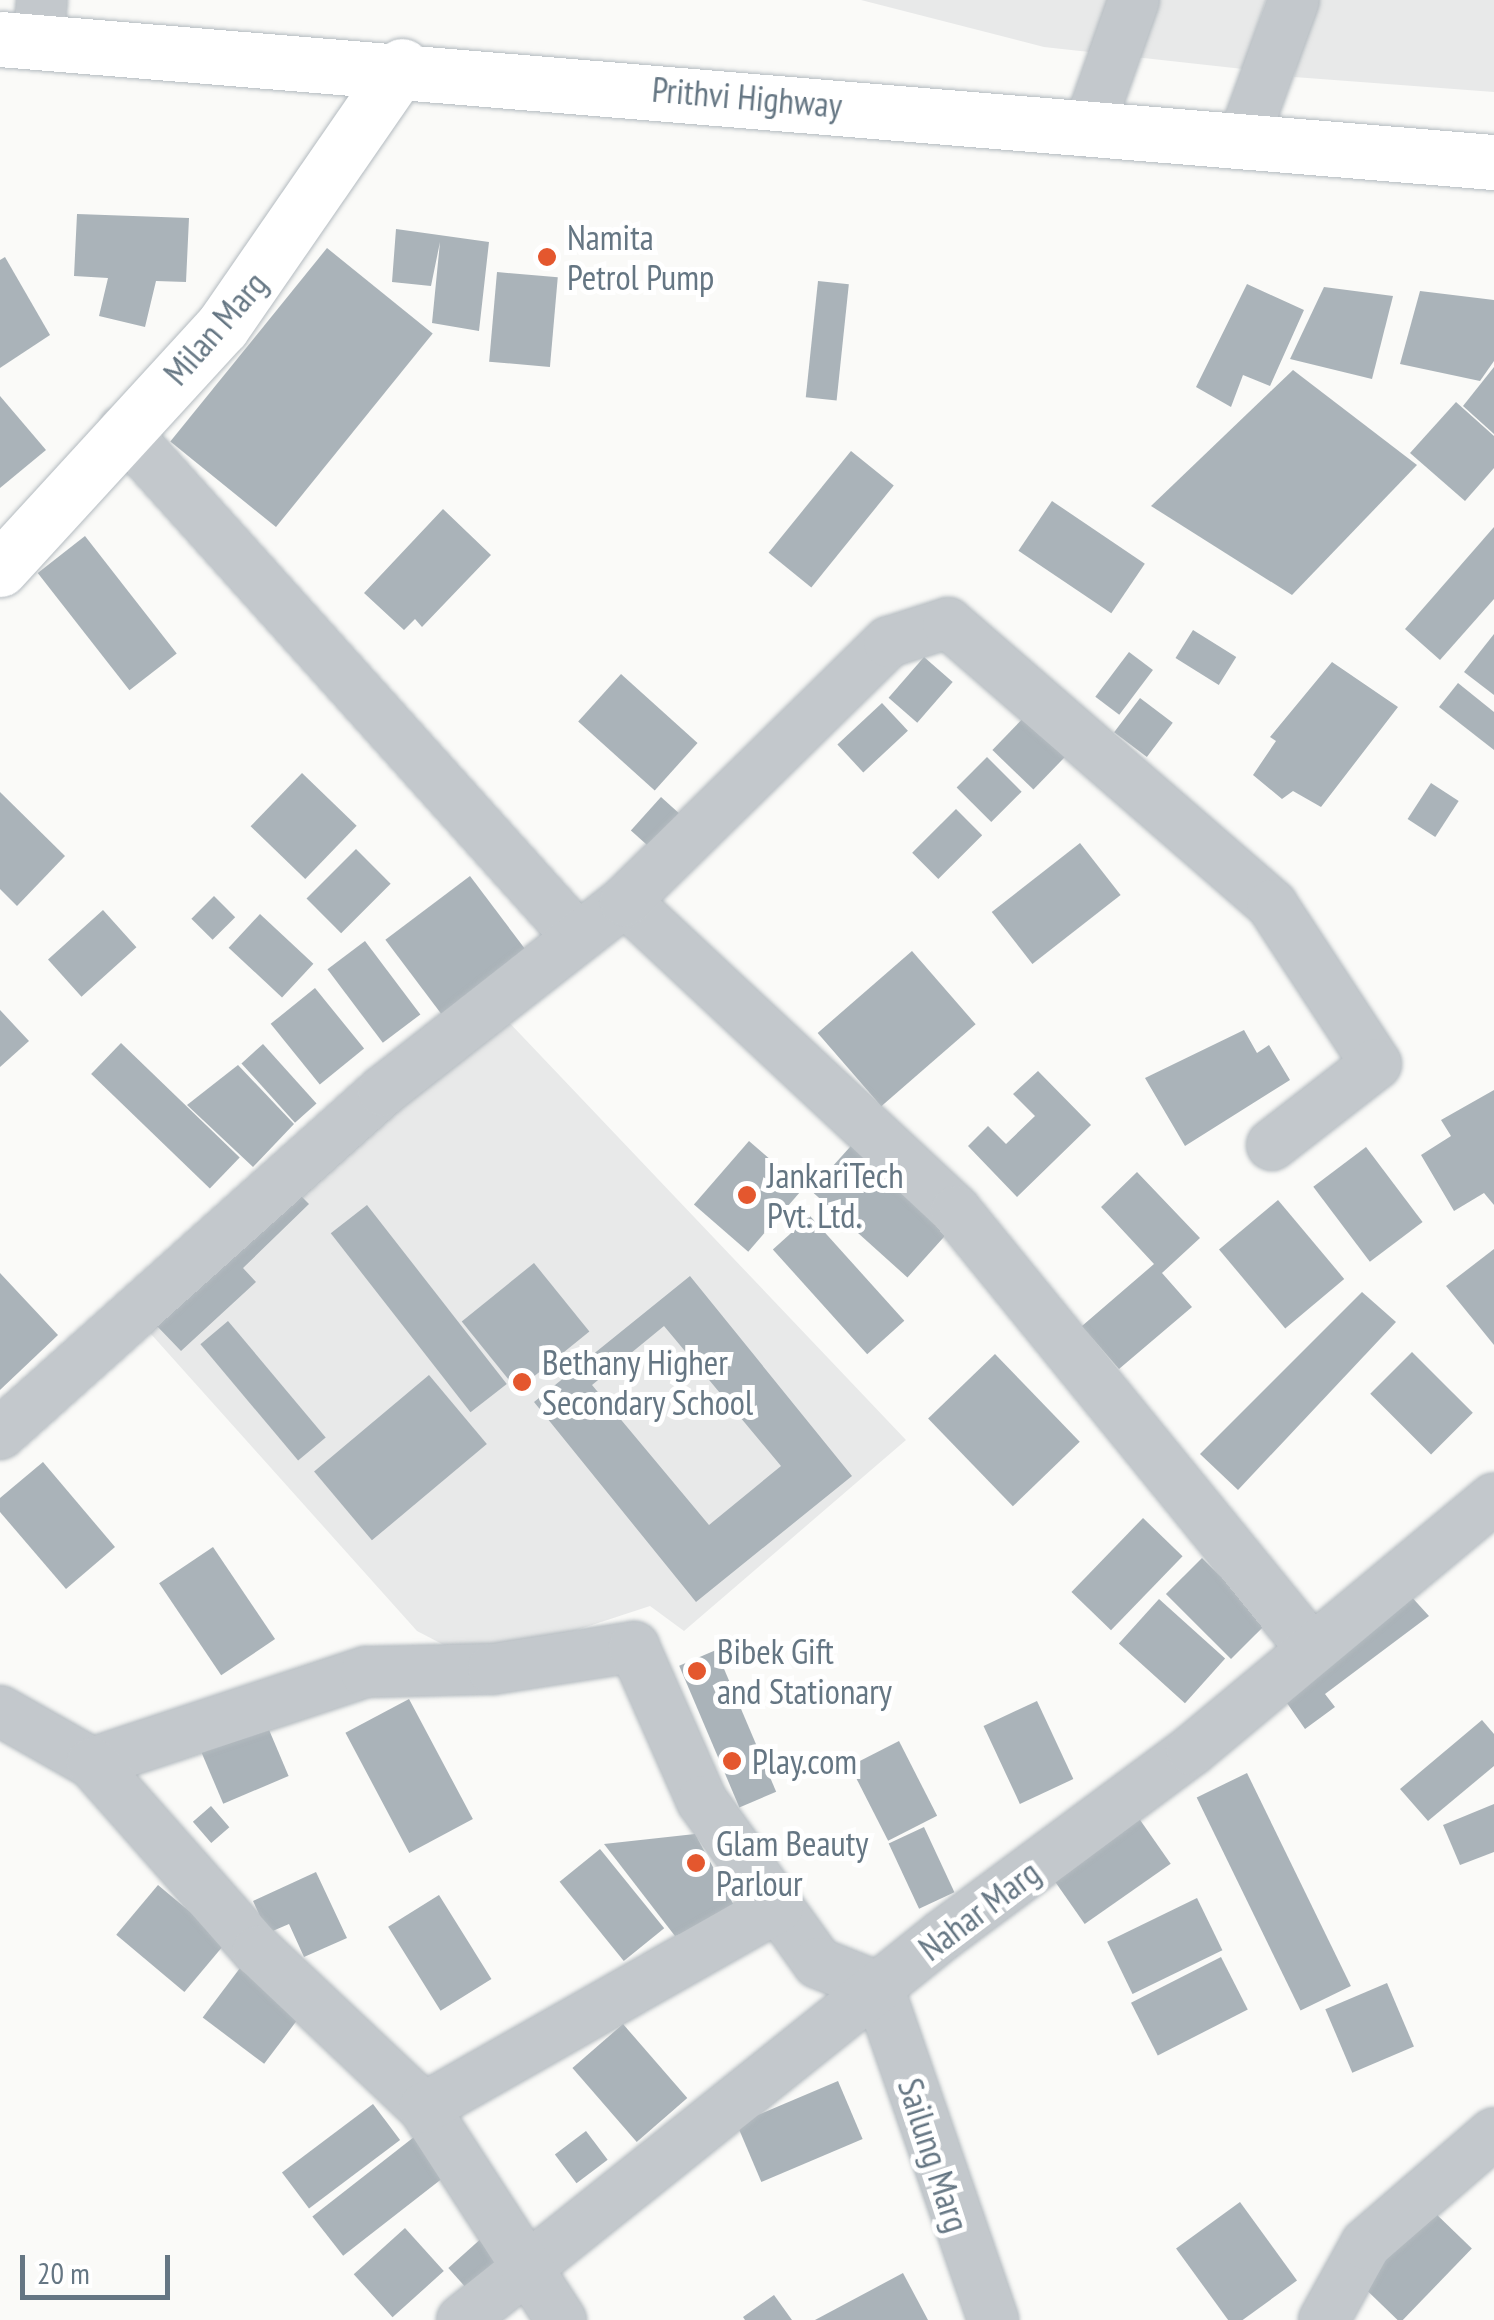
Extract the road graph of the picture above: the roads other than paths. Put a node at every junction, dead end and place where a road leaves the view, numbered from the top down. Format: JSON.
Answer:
{"nodes":[{"id":1,"x":1134,"y":0,"type":"edge"},
{"id":2,"x":1294,"y":0,"type":"edge"},
{"id":3,"x":26,"y":27,"type":"edge"},
{"id":4,"x":402,"y":66,"type":"junction"},
{"id":5,"x":1087,"y":132,"type":"junction"},
{"id":6,"x":1242,"y":142,"type":"junction"},
{"id":7,"x":1494,"y":162,"type":"edge"},
{"id":8,"x":124,"y":430,"type":"junction"},
{"id":9,"x":0,"y":568,"type":"edge"},
{"id":10,"x":625,"y":901,"type":"junction"},
{"id":11,"x":575,"y":934,"type":"junction"},
{"id":12,"x":1272,"y":1146,"type":"dead end"},
{"id":13,"x":0,"y":1434,"type":"edge"},
{"id":14,"x":1494,"y":1498,"type":"edge"},
{"id":15,"x":1311,"y":1648,"type":"junction"},
{"id":16,"x":0,"y":1711,"type":"edge"},
{"id":17,"x":92,"y":1763,"type":"junction"},
{"id":18,"x":778,"y":1906,"type":"junction"},
{"id":19,"x":884,"y":2001,"type":"junction"},
{"id":20,"x":424,"y":2108,"type":"junction"},
{"id":21,"x":1494,"y":2132,"type":"edge"},
{"id":22,"x":543,"y":2293,"type":"edge"},
{"id":23,"x":462,"y":2320,"type":"edge"},
{"id":24,"x":993,"y":2320,"type":"edge"},
{"id":25,"x":1324,"y":2320,"type":"edge"}],
"edges":[{"from":1,"to":5,"type":"street"},
{"from":2,"to":6,"type":"street"},
{"from":3,"to":4,"type":"main road","name":"Prithvi Highway"},
{"from":4,"to":5,"type":"main road","name":"Prithvi Highway"},
{"from":4,"to":8,"type":"main road","name":"Milan Marg"},
{"from":5,"to":6,"type":"main road","name":"Prithvi Highway"},
{"from":6,"to":7,"type":"main road","name":"Prithvi Highway"},
{"from":8,"to":9,"type":"main road","name":"Milan Marg"},
{"from":8,"to":11,"type":"street"},
{"from":10,"to":11,"type":"street"},
{"from":10,"to":12,"type":"street"},
{"from":10,"to":15,"type":"street"},
{"from":11,"to":13,"type":"street"},
{"from":14,"to":15,"type":"street","name":"Nahar Marg"},
{"from":15,"to":19,"type":"street","name":"Nahar Marg"},
{"from":16,"to":17,"type":"street"},
{"from":17,"to":18,"type":"street"},
{"from":17,"to":20,"type":"street"},
{"from":18,"to":19,"type":"street"},
{"from":18,"to":20,"type":"street"},
{"from":19,"to":22,"type":"street","name":"Nahar Marg"},
{"from":19,"to":24,"type":"street","name":"Sailung Marg"},
{"from":20,"to":22,"type":"street"},
{"from":21,"to":25,"type":"street"},
{"from":22,"to":23,"type":"street","name":"Nahar Marg"}]}
